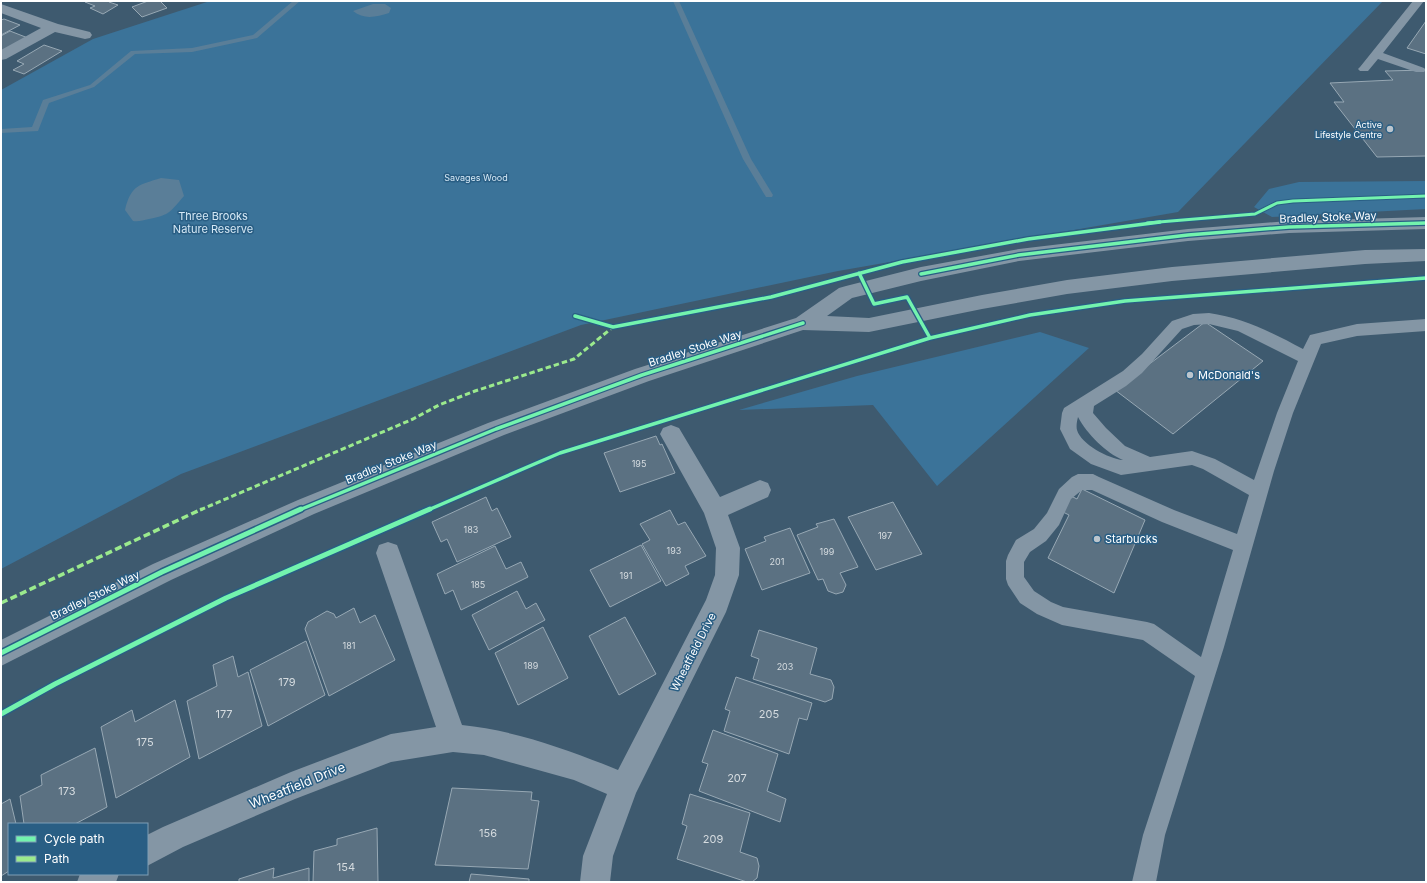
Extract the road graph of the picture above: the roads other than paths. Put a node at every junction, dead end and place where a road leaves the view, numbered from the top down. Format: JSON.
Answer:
{"nodes":[{"id":1,"x":1419,"y":1,"type":"edge"},
{"id":2,"x":1,"y":8,"type":"edge"},
{"id":3,"x":53,"y":27,"type":"junction"},
{"id":4,"x":86,"y":35,"type":"dead end"},
{"id":5,"x":1376,"y":55,"type":"junction"},
{"id":6,"x":1,"y":56,"type":"edge"},
{"id":7,"x":1364,"y":69,"type":"dead end"},
{"id":8,"x":1420,"y":70,"type":"dead end"},
{"id":9,"x":1426,"y":223,"type":"edge"},
{"id":10,"x":1426,"y":255,"type":"edge"},
{"id":11,"x":803,"y":323,"type":"junction"},
{"id":12,"x":1426,"y":325,"type":"edge"},
{"id":13,"x":1307,"y":359,"type":"junction"},
{"id":14,"x":1086,"y":402,"type":"junction"},
{"id":15,"x":671,"y":434,"type":"dead end"},
{"id":16,"x":1149,"y":464,"type":"junction"},
{"id":17,"x":760,"y":490,"type":"dead end"},
{"id":18,"x":1260,"y":492,"type":"junction"},
{"id":19,"x":714,"y":510,"type":"junction"},
{"id":20,"x":1243,"y":545,"type":"junction"},
{"id":21,"x":388,"y":553,"type":"dead end"},
{"id":22,"x":1,"y":653,"type":"edge"},
{"id":23,"x":1206,"y":672,"type":"junction"},
{"id":24,"x":452,"y":738,"type":"junction"},
{"id":25,"x":624,"y":787,"type":"junction"},
{"id":26,"x":148,"y":850,"type":"edge"},
{"id":27,"x":102,"y":875,"type":"edge"},
{"id":28,"x":92,"y":882,"type":"edge"},
{"id":29,"x":595,"y":882,"type":"edge"},
{"id":30,"x":1144,"y":882,"type":"edge"}],
"edges":[{"from":1,"to":5,"type":"lane"},
{"from":2,"to":3,"type":"street"},
{"from":3,"to":4,"type":"street"},
{"from":3,"to":6,"type":"street"},
{"from":5,"to":7,"type":"lane"},
{"from":5,"to":8,"type":"lane"},
{"from":9,"to":11,"type":"street","name":"Bradley Stoke Way"},
{"from":10,"to":11,"type":"street","name":"Bradley Stoke Way"},
{"from":11,"to":22,"type":"street","name":"Bradley Stoke Way"},
{"from":12,"to":13,"type":"lane"},
{"from":13,"to":14,"type":"lane"},
{"from":13,"to":18,"type":"lane"},
{"from":14,"to":16,"type":"lane"},
{"from":14,"to":16,"type":"lane"},
{"from":15,"to":19,"type":"street","name":"Wheatfield Drive"},
{"from":16,"to":18,"type":"lane"},
{"from":17,"to":19,"type":"street"},
{"from":18,"to":20,"type":"lane"},
{"from":19,"to":25,"type":"street","name":"Wheatfield Drive"},
{"from":20,"to":23,"type":"lane"},
{"from":20,"to":23,"type":"lane"},
{"from":21,"to":24,"type":"street"},
{"from":23,"to":30,"type":"lane"},
{"from":24,"to":25,"type":"street","name":"Wheatfield Drive"},
{"from":24,"to":26,"type":"street","name":"Wheatfield Drive"},
{"from":25,"to":29,"type":"street","name":"Wheatfield Drive"},
{"from":27,"to":28,"type":"street"}]}
